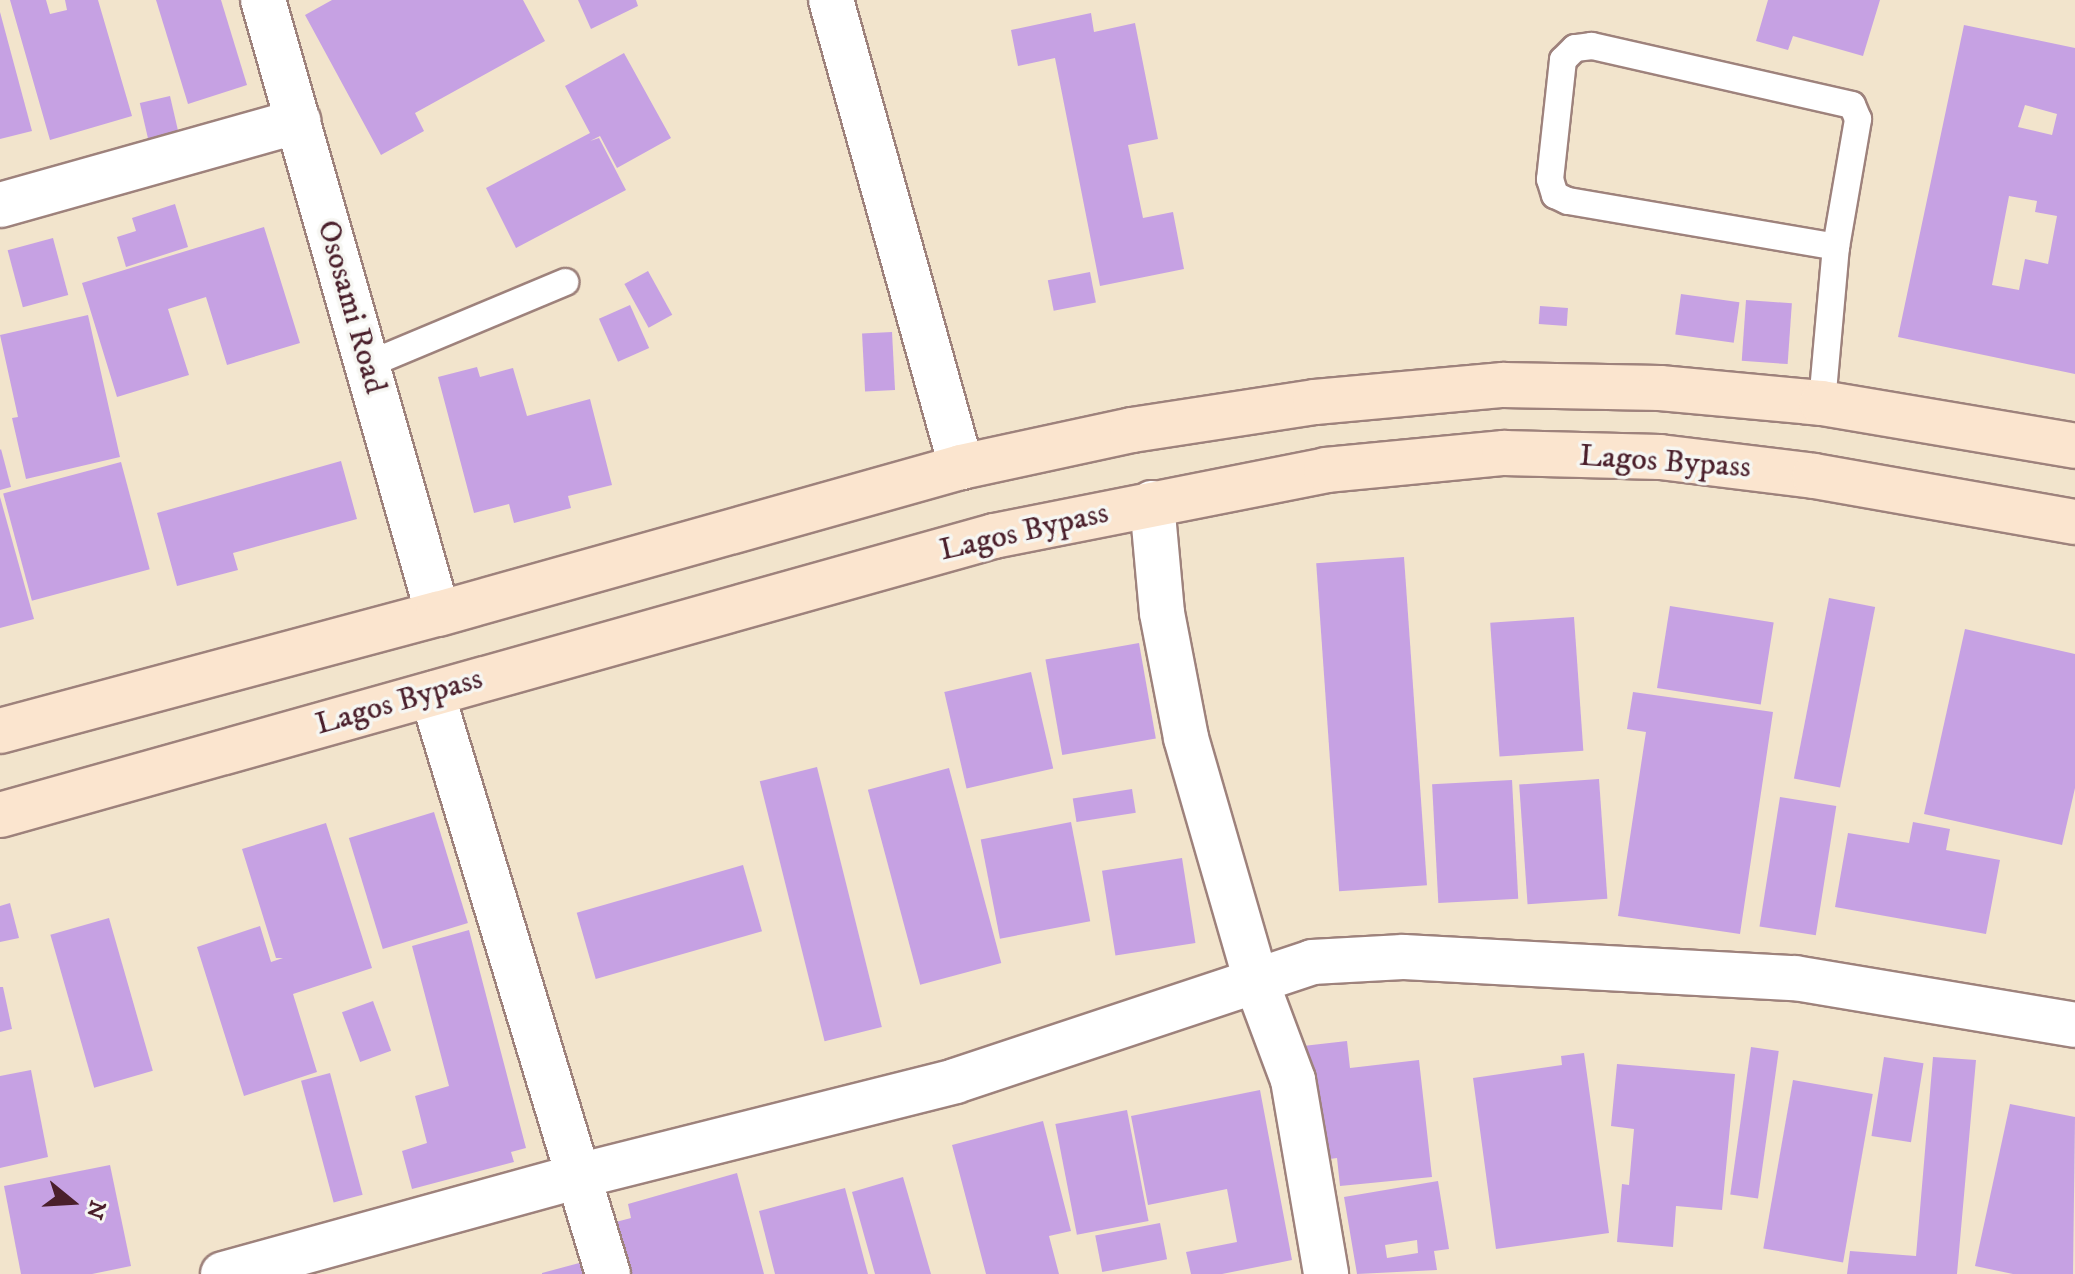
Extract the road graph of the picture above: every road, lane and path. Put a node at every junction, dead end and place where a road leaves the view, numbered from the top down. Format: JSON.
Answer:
{"nodes":[{"id":1,"x":263,"y":0,"type":"edge"},
{"id":2,"x":831,"y":0,"type":"edge"},
{"id":3,"x":298,"y":121,"type":"junction"},
{"id":4,"x":0,"y":205,"type":"edge"},
{"id":5,"x":1836,"y":247,"type":"junction"},
{"id":6,"x":565,"y":282,"type":"dead end"},
{"id":7,"x":367,"y":365,"type":"junction"},
{"id":8,"x":1822,"y":403,"type":"junction"},
{"id":9,"x":2075,"y":446,"type":"edge"},
{"id":10,"x":961,"y":467,"type":"junction"},
{"id":11,"x":1152,"y":503,"type":"junction"},
{"id":12,"x":2075,"y":522,"type":"edge"},
{"id":13,"x":438,"y":614,"type":"junction"},
{"id":14,"x":432,"y":694,"type":"junction"},
{"id":15,"x":0,"y":731,"type":"edge"},
{"id":16,"x":0,"y":815,"type":"edge"},
{"id":17,"x":1256,"y":981,"type":"junction"},
{"id":18,"x":2075,"y":1025,"type":"edge"},
{"id":19,"x":578,"y":1176,"type":"junction"},
{"id":20,"x":223,"y":1274,"type":"edge"},
{"id":21,"x":608,"y":1274,"type":"edge"},
{"id":22,"x":1326,"y":1274,"type":"edge"}],
"edges":[{"from":1,"to":3,"type":"street","name":"Ososami Road"},
{"from":2,"to":10,"type":"street"},
{"from":3,"to":4,"type":"street"},
{"from":3,"to":7,"type":"street","name":"Ososami Road"},
{"from":5,"to":5,"type":"lane"},
{"from":5,"to":8,"type":"lane"},
{"from":6,"to":7,"type":"lane"},
{"from":7,"to":13,"type":"street","name":"Ososami Road"},
{"from":8,"to":9,"type":"main road"},
{"from":8,"to":10,"type":"main road"},
{"from":10,"to":13,"type":"main road"},
{"from":11,"to":12,"type":"main road","name":"Lagos Bypass"},
{"from":11,"to":14,"type":"main road","name":"Lagos Bypass"},
{"from":11,"to":17,"type":"street"},
{"from":13,"to":15,"type":"main road"},
{"from":14,"to":16,"type":"main road","name":"Lagos Bypass"},
{"from":14,"to":19,"type":"street"},
{"from":17,"to":18,"type":"street"},
{"from":17,"to":19,"type":"street"},
{"from":17,"to":22,"type":"street"},
{"from":19,"to":20,"type":"street"},
{"from":19,"to":21,"type":"street"}]}
